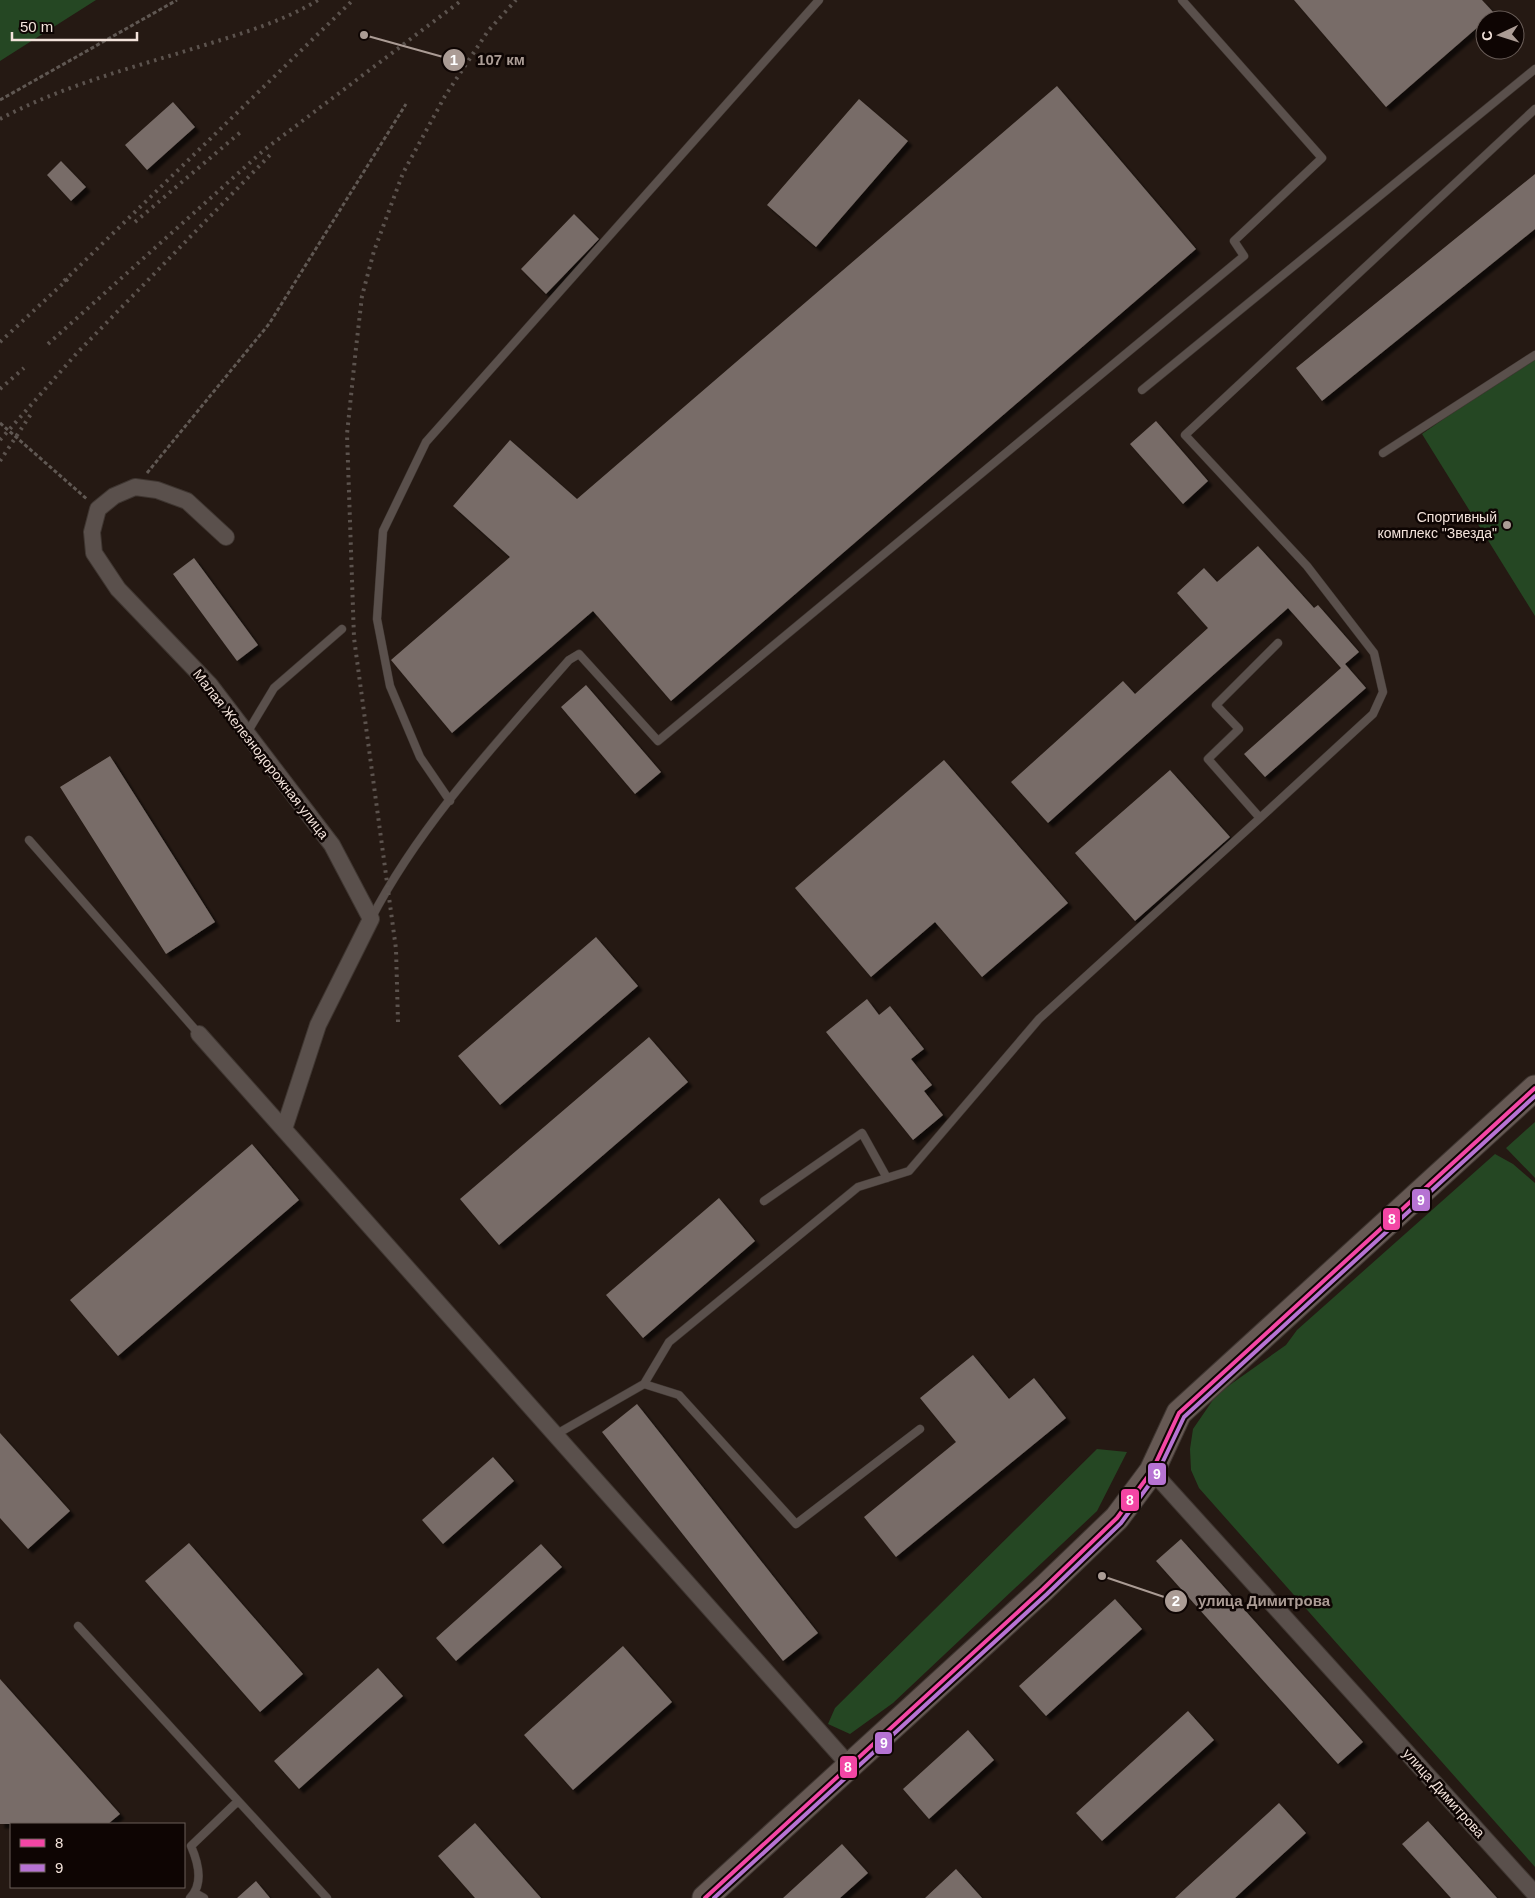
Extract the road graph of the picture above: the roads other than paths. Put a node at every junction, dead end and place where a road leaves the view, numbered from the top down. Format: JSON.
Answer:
{"nodes":[{"id":1,"x":819,"y":0,"type":"edge"},
{"id":2,"x":1182,"y":0,"type":"edge"},
{"id":3,"x":1535,"y":69,"type":"edge"},
{"id":4,"x":1535,"y":109,"type":"edge"},
{"id":5,"x":1535,"y":355,"type":"edge"},
{"id":6,"x":1142,"y":390,"type":"dead end"},
{"id":7,"x":1382,"y":453,"type":"dead end"},
{"id":8,"x":226,"y":537,"type":"dead end"},
{"id":9,"x":342,"y":630,"type":"dead end"},
{"id":10,"x":1278,"y":642,"type":"dead end"},
{"id":11,"x":247,"y":734,"type":"junction"},
{"id":12,"x":450,"y":801,"type":"junction"},
{"id":13,"x":1260,"y":818,"type":"junction"},
{"id":14,"x":29,"y":840,"type":"dead end"},
{"id":15,"x":371,"y":919,"type":"junction"},
{"id":16,"x":200,"y":1034,"type":"joint"},
{"id":17,"x":1535,"y":1088,"type":"edge"},
{"id":18,"x":284,"y":1129,"type":"junction"},
{"id":19,"x":887,"y":1178,"type":"junction"},
{"id":20,"x":764,"y":1201,"type":"dead end"},
{"id":21,"x":644,"y":1384,"type":"junction"},
{"id":22,"x":920,"y":1429,"type":"dead end"},
{"id":23,"x":555,"y":1435,"type":"junction"},
{"id":24,"x":1152,"y":1471,"type":"junction"},
{"id":25,"x":78,"y":1626,"type":"dead end"},
{"id":26,"x":849,"y":1765,"type":"junction"},
{"id":27,"x":238,"y":1801,"type":"junction"},
{"id":28,"x":1535,"y":1894,"type":"edge"},
{"id":29,"x":192,"y":1896,"type":"edge"},
{"id":30,"x":204,"y":1898,"type":"edge"},
{"id":31,"x":327,"y":1898,"type":"edge"},
{"id":32,"x":705,"y":1898,"type":"edge"}],
"edges":[{"from":1,"to":12,"type":"lane"},
{"from":2,"to":12,"type":"lane"},
{"from":3,"to":6,"type":"lane"},
{"from":4,"to":13,"type":"lane"},
{"from":5,"to":7,"type":"lane"},
{"from":8,"to":11,"type":"street","name":"Малая Железнодорожная улица"},
{"from":9,"to":11,"type":"lane"},
{"from":10,"to":13,"type":"lane"},
{"from":11,"to":15,"type":"street","name":"Малая Железнодорожная улица"},
{"from":12,"to":15,"type":"lane"},
{"from":13,"to":19,"type":"lane"},
{"from":14,"to":16,"type":"lane"},
{"from":15,"to":18,"type":"street"},
{"from":16,"to":18,"type":"street"},
{"from":17,"to":24,"type":"main road"},
{"from":18,"to":23,"type":"street"},
{"from":19,"to":20,"type":"lane"},
{"from":19,"to":21,"type":"lane"},
{"from":21,"to":22,"type":"lane"},
{"from":21,"to":23,"type":"lane"},
{"from":23,"to":26,"type":"street"},
{"from":24,"to":26,"type":"main road"},
{"from":24,"to":28,"type":"street","name":"улица Димитрова"},
{"from":25,"to":27,"type":"lane"},
{"from":26,"to":32,"type":"main road"},
{"from":27,"to":29,"type":"lane"},
{"from":27,"to":31,"type":"lane"},
{"from":29,"to":30,"type":"lane"}]}
